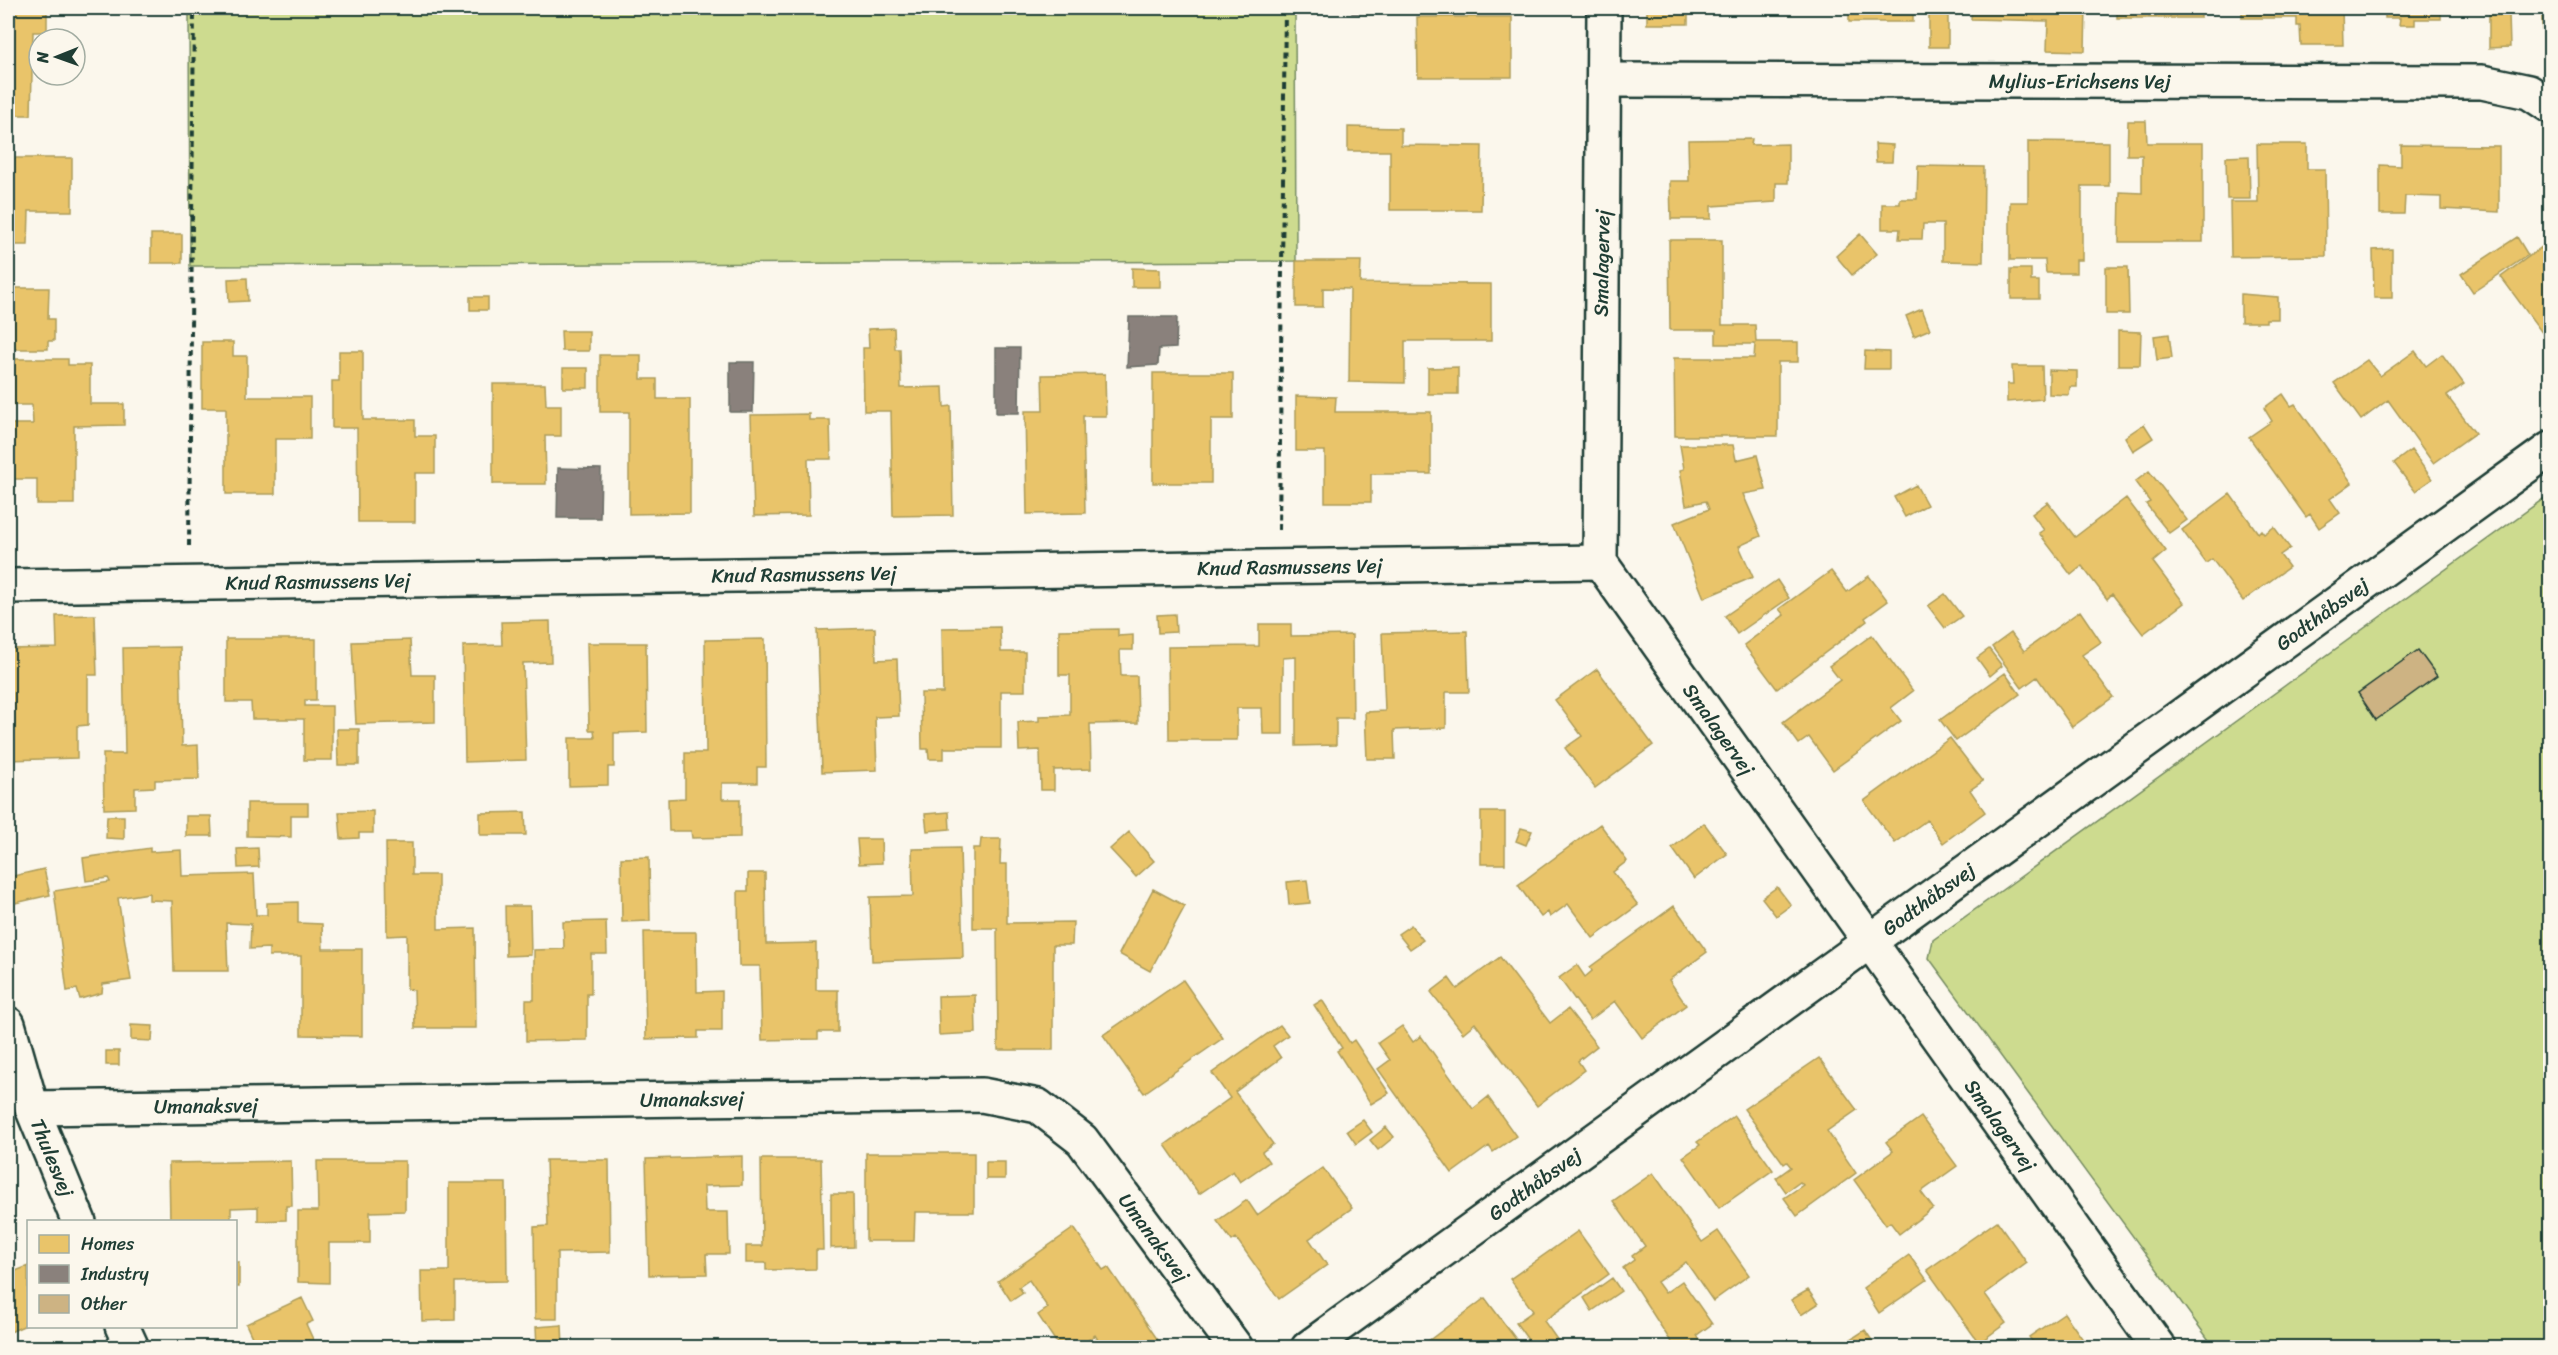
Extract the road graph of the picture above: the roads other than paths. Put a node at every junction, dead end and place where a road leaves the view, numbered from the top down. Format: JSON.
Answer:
{"nodes":[{"id":1,"x":1604,"y":8,"type":"edge"},
{"id":2,"x":1604,"y":80,"type":"junction"},
{"id":3,"x":2550,"y":106,"type":"edge"},
{"id":4,"x":2550,"y":449,"type":"edge"},
{"id":5,"x":1600,"y":562,"type":"junction"},
{"id":6,"x":8,"y":586,"type":"edge"},
{"id":7,"x":1870,"y":941,"type":"junction"},
{"id":8,"x":8,"y":1024,"type":"edge"},
{"id":9,"x":32,"y":1108,"type":"junction"},
{"id":10,"x":79,"y":1220,"type":"edge"},
{"id":11,"x":123,"y":1328,"type":"edge"},
{"id":12,"x":132,"y":1347,"type":"edge"},
{"id":13,"x":1236,"y":1347,"type":"edge"},
{"id":14,"x":1308,"y":1347,"type":"edge"},
{"id":15,"x":2159,"y":1347,"type":"edge"}],
"edges":[{"from":1,"to":2,"type":"street","name":"Smalagervej"},
{"from":2,"to":3,"type":"street","name":"Mylius-Erichsens Vej"},
{"from":2,"to":5,"type":"street","name":"Smalagervej"},
{"from":4,"to":7,"type":"street","name":"Godthåbsvej"},
{"from":5,"to":6,"type":"street","name":"Knud Rasmussens Vej"},
{"from":5,"to":7,"type":"street","name":"Smalagervej"},
{"from":7,"to":14,"type":"street","name":"Godthåbsvej"},
{"from":7,"to":15,"type":"street","name":"Smalagervej"},
{"from":8,"to":9,"type":"street","name":"Thulesvej"},
{"from":9,"to":10,"type":"street","name":"Thulesvej"},
{"from":9,"to":13,"type":"street","name":"Umanaksvej"},
{"from":11,"to":12,"type":"street"}]}
